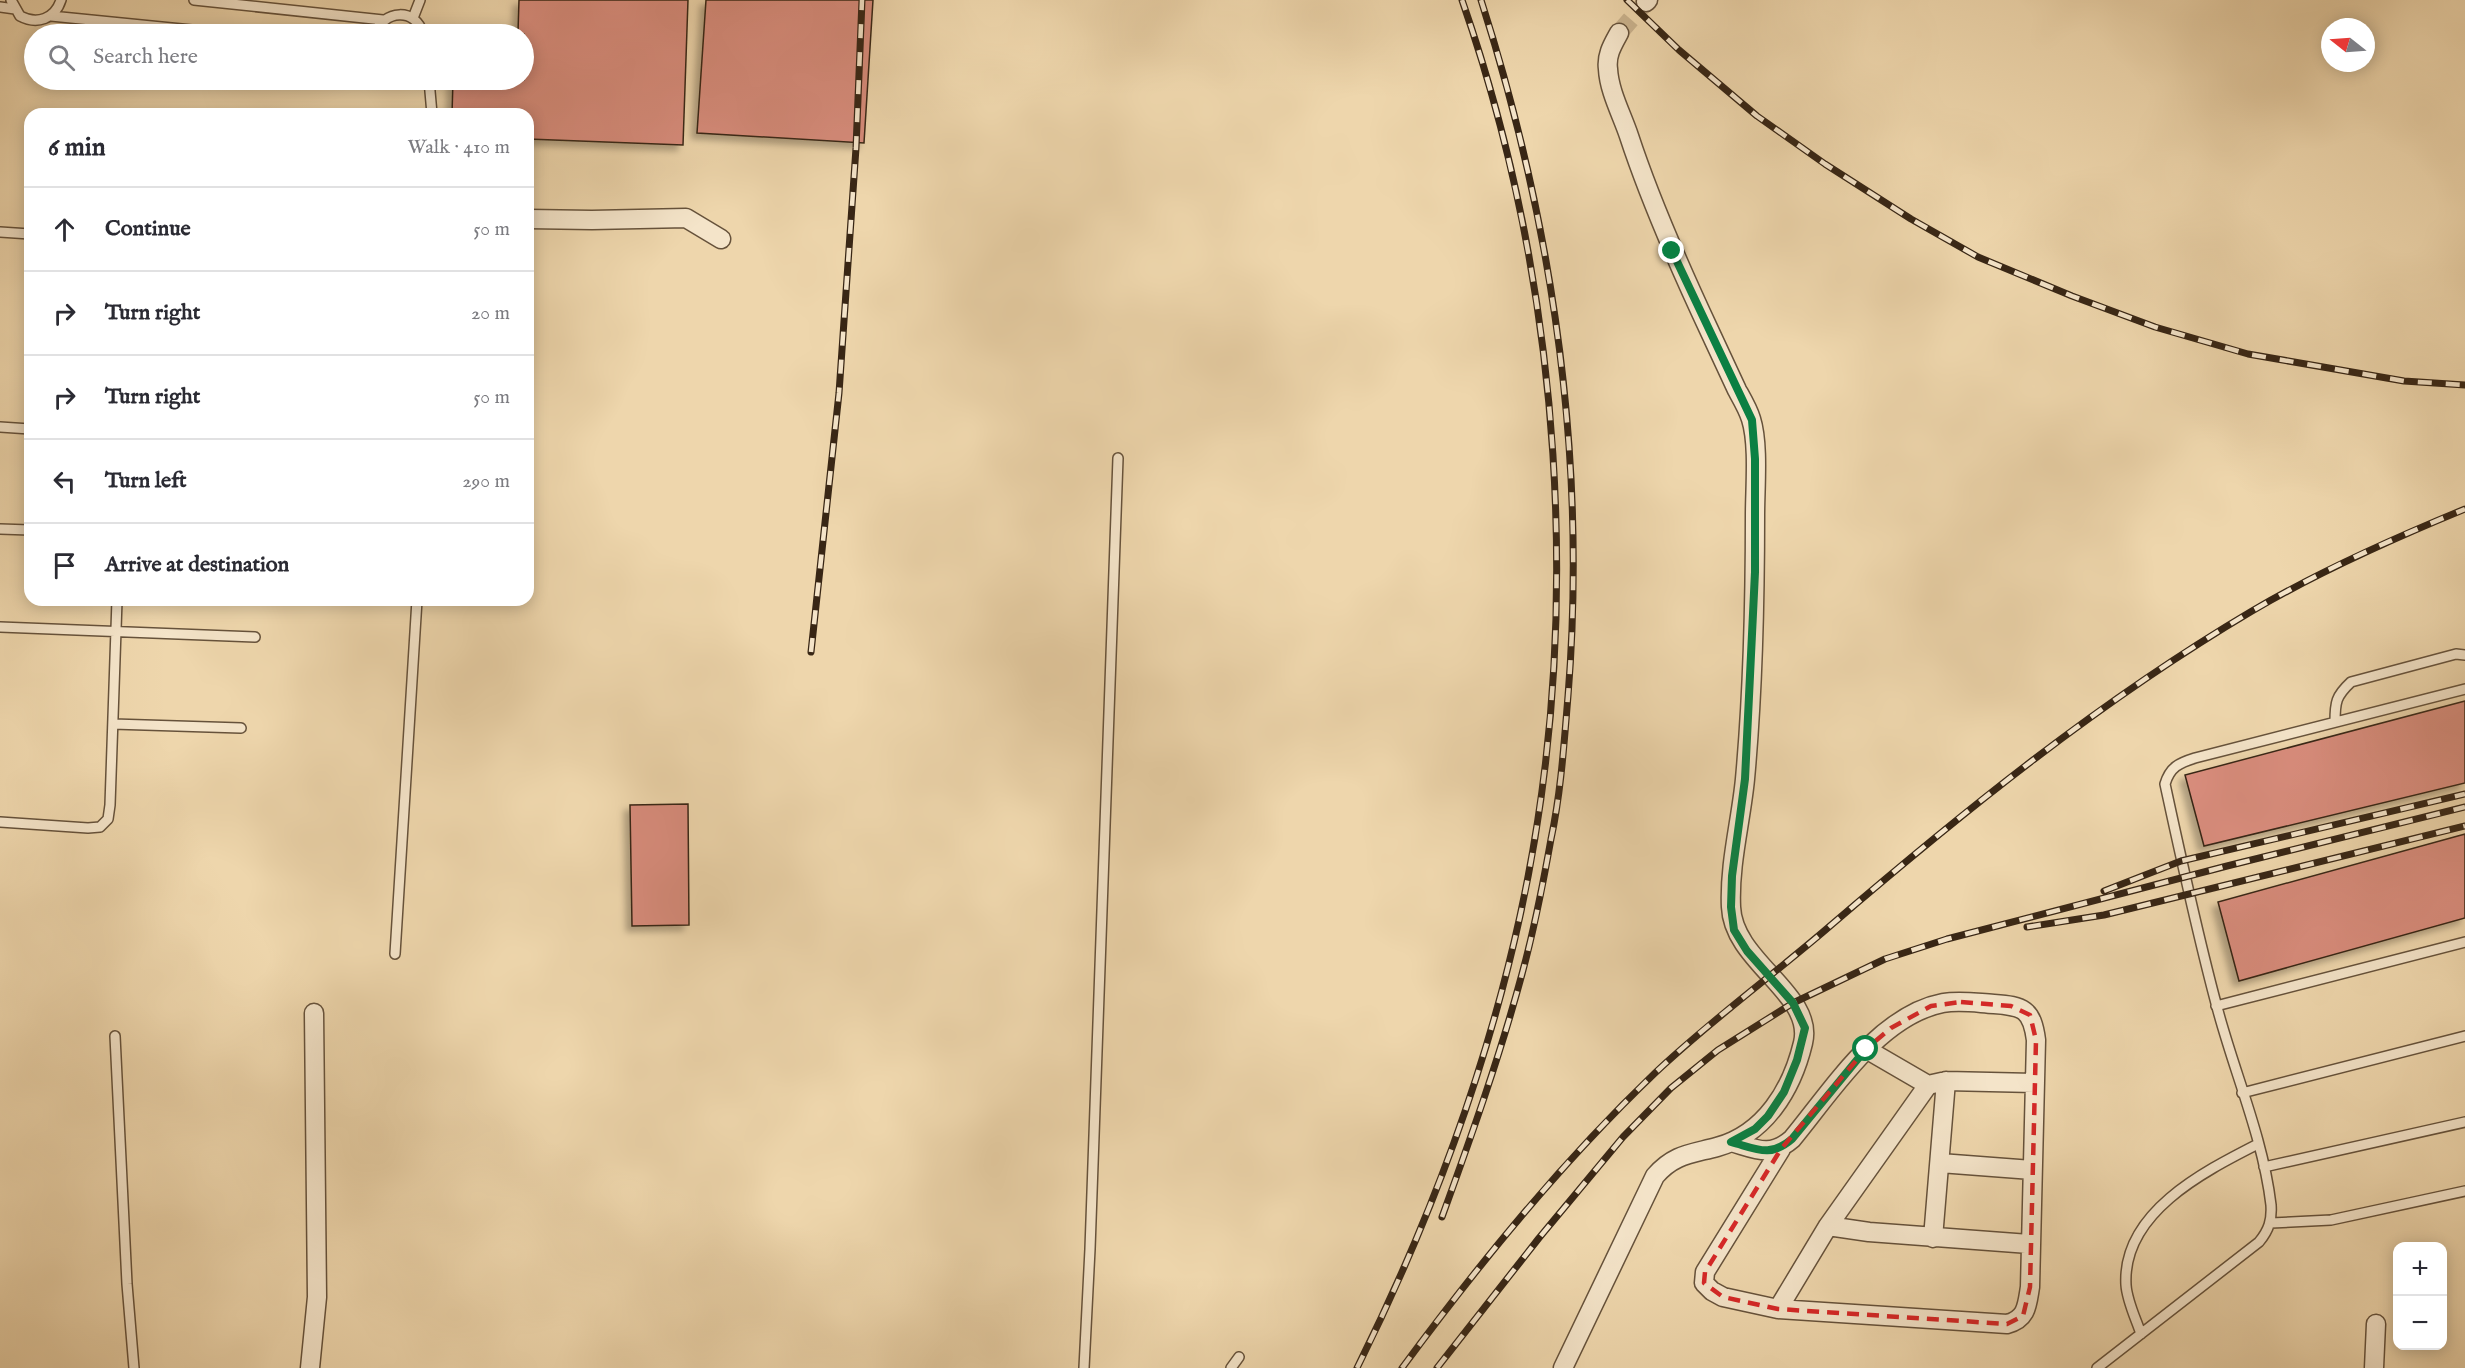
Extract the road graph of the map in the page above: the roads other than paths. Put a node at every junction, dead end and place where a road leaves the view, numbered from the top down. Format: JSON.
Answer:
{"nodes":[{"id":1,"x":61,"y":0,"type":"edge"},
{"id":2,"x":194,"y":0,"type":"edge"},
{"id":3,"x":420,"y":0,"type":"edge"},
{"id":4,"x":13,"y":5,"type":"edge"},
{"id":5,"x":0,"y":8,"type":"edge"},
{"id":6,"x":51,"y":16,"type":"junction"},
{"id":7,"x":413,"y":18,"type":"junction"},
{"id":8,"x":383,"y":20,"type":"junction"},
{"id":9,"x":131,"y":24,"type":"edge"},
{"id":10,"x":381,"y":24,"type":"edge"},
{"id":11,"x":419,"y":24,"type":"edge"},
{"id":12,"x":1620,"y":33,"type":"tunnel mouth"},
{"id":13,"x":430,"y":90,"type":"edge"},
{"id":14,"x":431,"y":108,"type":"edge"},
{"id":15,"x":534,"y":219,"type":"edge"},
{"id":16,"x":0,"y":232,"type":"edge"},
{"id":17,"x":24,"y":234,"type":"edge"},
{"id":18,"x":721,"y":239,"type":"dead end"},
{"id":19,"x":0,"y":427,"type":"edge"},
{"id":20,"x":24,"y":429,"type":"edge"},
{"id":21,"x":1118,"y":458,"type":"dead end"},
{"id":22,"x":0,"y":529,"type":"edge"},
{"id":23,"x":24,"y":530,"type":"edge"},
{"id":24,"x":117,"y":606,"type":"edge"},
{"id":25,"x":417,"y":606,"type":"edge"},
{"id":26,"x":0,"y":627,"type":"edge"},
{"id":27,"x":116,"y":632,"type":"junction"},
{"id":28,"x":255,"y":637,"type":"dead end"},
{"id":29,"x":2465,"y":655,"type":"edge"},
{"id":30,"x":2465,"y":689,"type":"edge"},
{"id":31,"x":2336,"y":722,"type":"junction"},
{"id":32,"x":113,"y":724,"type":"junction"},
{"id":33,"x":241,"y":728,"type":"dead end"},
{"id":34,"x":0,"y":822,"type":"edge"},
{"id":35,"x":2465,"y":942,"type":"edge"},
{"id":36,"x":395,"y":954,"type":"dead end"},
{"id":37,"x":2216,"y":1006,"type":"junction"},
{"id":38,"x":314,"y":1013,"type":"dead end"},
{"id":39,"x":115,"y":1036,"type":"dead end"},
{"id":40,"x":2465,"y":1036,"type":"edge"},
{"id":41,"x":1866,"y":1049,"type":"junction"},
{"id":42,"x":1937,"y":1083,"type":"junction"},
{"id":43,"x":2035,"y":1083,"type":"junction"},
{"id":44,"x":2242,"y":1093,"type":"junction"},
{"id":45,"x":2465,"y":1122,"type":"edge"},
{"id":46,"x":1731,"y":1142,"type":"junction"},
{"id":47,"x":2258,"y":1144,"type":"junction"},
{"id":48,"x":1781,"y":1149,"type":"junction"},
{"id":49,"x":1940,"y":1163,"type":"junction"},
{"id":50,"x":2264,"y":1167,"type":"junction"},
{"id":51,"x":2032,"y":1170,"type":"junction"},
{"id":52,"x":2465,"y":1191,"type":"edge"},
{"id":53,"x":2271,"y":1223,"type":"junction"},
{"id":54,"x":1828,"y":1226,"type":"junction"},
{"id":55,"x":1933,"y":1238,"type":"junction"},
{"id":56,"x":2029,"y":1244,"type":"junction"},
{"id":57,"x":1778,"y":1309,"type":"junction"},
{"id":58,"x":2376,"y":1323,"type":"dead end"},
{"id":59,"x":2141,"y":1334,"type":"junction"},
{"id":60,"x":1239,"y":1357,"type":"dead end"},
{"id":61,"x":134,"y":1368,"type":"edge"},
{"id":62,"x":310,"y":1368,"type":"edge"},
{"id":63,"x":1084,"y":1368,"type":"edge"},
{"id":64,"x":1231,"y":1368,"type":"edge"},
{"id":65,"x":1563,"y":1368,"type":"edge"},
{"id":66,"x":2097,"y":1368,"type":"edge"},
{"id":67,"x":2374,"y":1368,"type":"edge"}],
"edges":[{"from":1,"to":6,"type":"lane"},
{"from":2,"to":8,"type":"lane"},
{"from":3,"to":7,"type":"lane"},
{"from":4,"to":5,"type":"lane"},
{"from":4,"to":6,"type":"lane"},
{"from":6,"to":9,"type":"lane"},
{"from":7,"to":8,"type":"lane"},
{"from":7,"to":11,"type":"lane"},
{"from":8,"to":10,"type":"lane"},
{"from":12,"to":46,"type":"street"},
{"from":13,"to":14,"type":"lane"},
{"from":15,"to":18,"type":"street"},
{"from":16,"to":17,"type":"lane"},
{"from":19,"to":20,"type":"lane"},
{"from":21,"to":63,"type":"lane"},
{"from":22,"to":23,"type":"lane"},
{"from":24,"to":27,"type":"lane"},
{"from":25,"to":36,"type":"lane"},
{"from":26,"to":27,"type":"lane"},
{"from":27,"to":28,"type":"lane"},
{"from":27,"to":32,"type":"lane"},
{"from":29,"to":31,"type":"lane"},
{"from":30,"to":31,"type":"lane"},
{"from":31,"to":37,"type":"lane"},
{"from":32,"to":33,"type":"lane"},
{"from":32,"to":34,"type":"lane"},
{"from":35,"to":37,"type":"lane"},
{"from":37,"to":44,"type":"lane"},
{"from":38,"to":62,"type":"street"},
{"from":39,"to":61,"type":"lane"},
{"from":40,"to":44,"type":"lane"},
{"from":41,"to":42,"type":"street"},
{"from":41,"to":43,"type":"street"},
{"from":41,"to":48,"type":"street"},
{"from":42,"to":43,"type":"street"},
{"from":42,"to":49,"type":"street"},
{"from":42,"to":54,"type":"street"},
{"from":43,"to":51,"type":"street"},
{"from":44,"to":47,"type":"lane"},
{"from":45,"to":50,"type":"lane"},
{"from":46,"to":48,"type":"street"},
{"from":46,"to":65,"type":"street"},
{"from":47,"to":50,"type":"lane"},
{"from":47,"to":59,"type":"lane"},
{"from":48,"to":57,"type":"street"},
{"from":49,"to":51,"type":"street"},
{"from":49,"to":55,"type":"street"},
{"from":50,"to":53,"type":"lane"},
{"from":51,"to":56,"type":"street"},
{"from":52,"to":53,"type":"lane"},
{"from":53,"to":59,"type":"lane"},
{"from":54,"to":55,"type":"street"},
{"from":54,"to":57,"type":"street"},
{"from":55,"to":56,"type":"street"},
{"from":56,"to":57,"type":"street"},
{"from":58,"to":67,"type":"street"},
{"from":59,"to":66,"type":"lane"},
{"from":60,"to":64,"type":"lane"}]}
